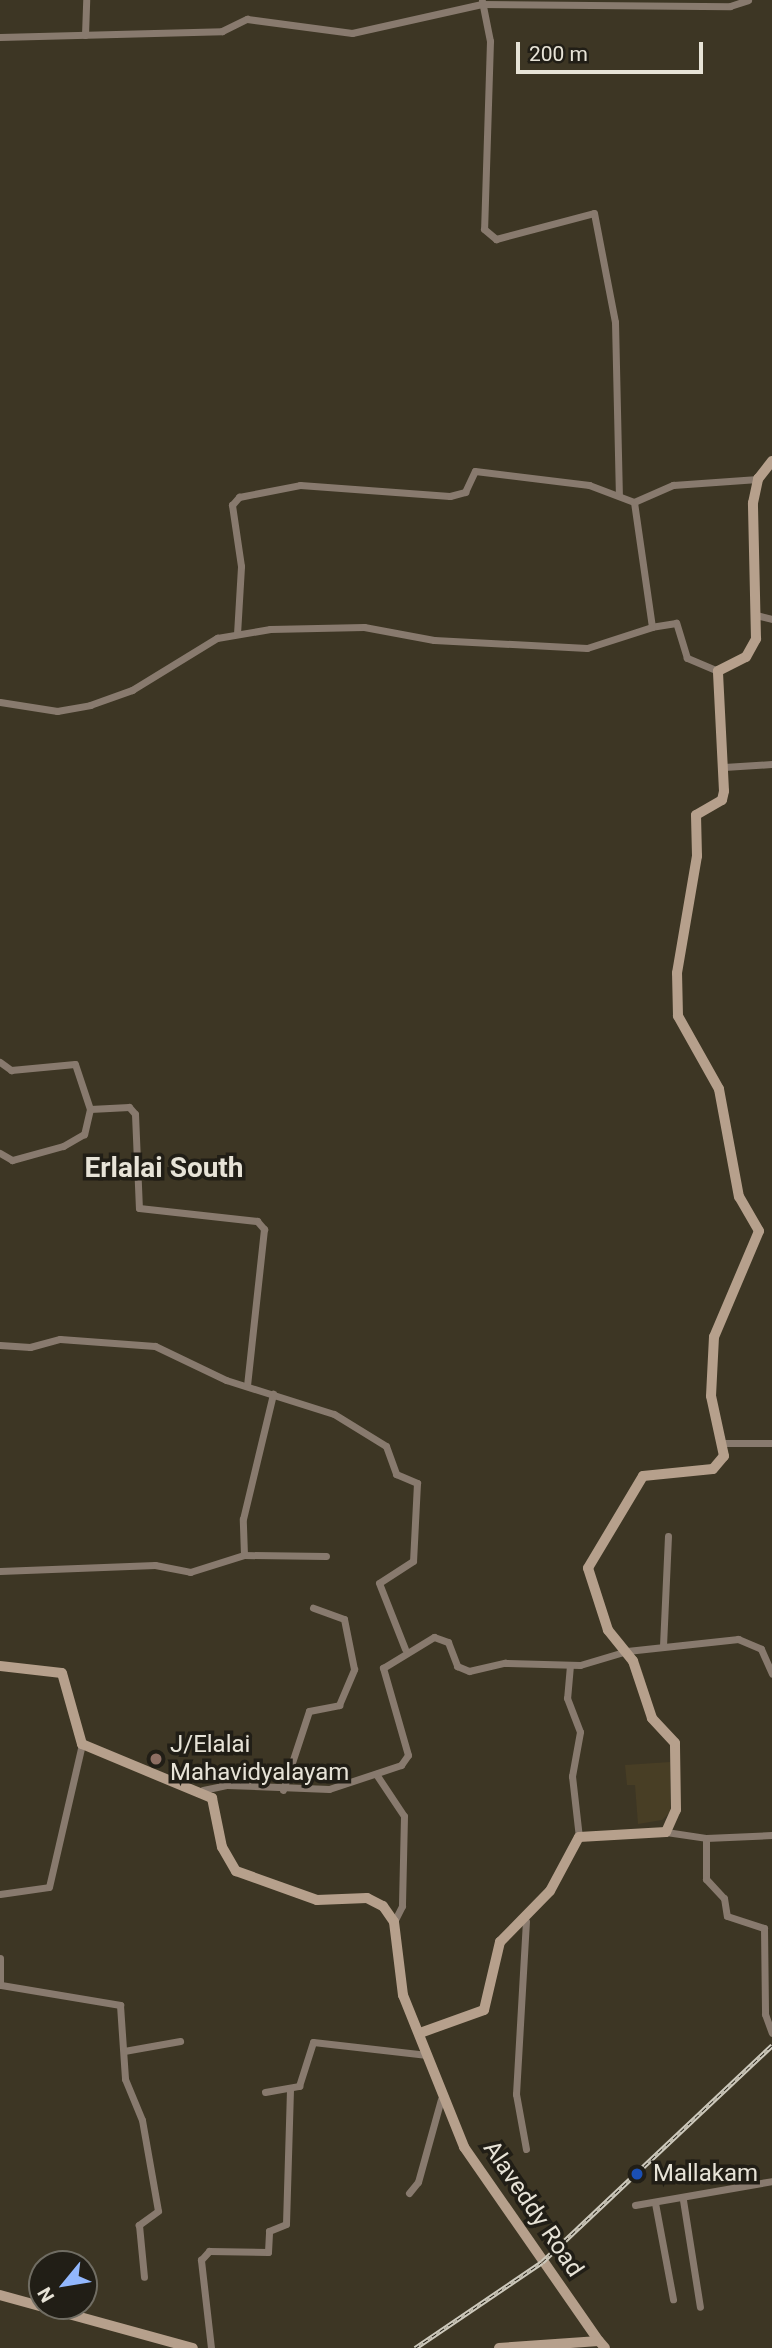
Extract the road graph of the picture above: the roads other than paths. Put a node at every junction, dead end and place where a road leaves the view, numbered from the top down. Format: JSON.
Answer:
{"nodes":[{"id":1,"x":86,"y":0,"type":"edge"},
{"id":2,"x":748,"y":0,"type":"edge"},
{"id":3,"x":482,"y":2,"type":"edge"},
{"id":4,"x":85,"y":35,"type":"junction"},
{"id":5,"x":0,"y":37,"type":"edge"},
{"id":6,"x":772,"y":461,"type":"edge"},
{"id":7,"x":758,"y":479,"type":"junction"},
{"id":8,"x":619,"y":494,"type":"junction"},
{"id":9,"x":634,"y":502,"type":"junction"},
{"id":10,"x":756,"y":615,"type":"junction"},
{"id":11,"x":772,"y":619,"type":"edge"},
{"id":12,"x":652,"y":627,"type":"junction"},
{"id":13,"x":237,"y":634,"type":"junction"},
{"id":14,"x":718,"y":671,"type":"junction"},
{"id":15,"x":0,"y":702,"type":"edge"},
{"id":16,"x":772,"y":764,"type":"edge"},
{"id":17,"x":724,"y":767,"type":"junction"},
{"id":18,"x":0,"y":1062,"type":"edge"},
{"id":19,"x":90,"y":1109,"type":"junction"},
{"id":20,"x":0,"y":1153,"type":"edge"},
{"id":21,"x":0,"y":1345,"type":"edge"},
{"id":22,"x":247,"y":1386,"type":"junction"},
{"id":23,"x":273,"y":1394,"type":"junction"},
{"id":24,"x":724,"y":1443,"type":"junction"},
{"id":25,"x":772,"y":1443,"type":"edge"},
{"id":26,"x":668,"y":1536,"type":"dead end"},
{"id":27,"x":244,"y":1555,"type":"junction"},
{"id":28,"x":326,"y":1556,"type":"dead end"},
{"id":29,"x":0,"y":1571,"type":"edge"},
{"id":30,"x":313,"y":1608,"type":"dead end"},
{"id":31,"x":663,"y":1646,"type":"junction"},
{"id":32,"x":405,"y":1649,"type":"junction"},
{"id":33,"x":627,"y":1651,"type":"junction"},
{"id":34,"x":570,"y":1665,"type":"junction"},
{"id":35,"x":0,"y":1666,"type":"edge"},
{"id":36,"x":772,"y":1674,"type":"edge"},
{"id":37,"x":82,"y":1744,"type":"junction"},
{"id":38,"x":376,"y":1774,"type":"junction"},
{"id":39,"x":203,"y":1790,"type":"junction"},
{"id":40,"x":284,"y":1790,"type":"junction"},
{"id":41,"x":666,"y":1832,"type":"junction"},
{"id":42,"x":772,"y":1835,"type":"edge"},
{"id":43,"x":579,"y":1837,"type":"junction"},
{"id":44,"x":706,"y":1838,"type":"junction"},
{"id":45,"x":0,"y":1894,"type":"edge"},
{"id":46,"x":526,"y":1921,"type":"junction"},
{"id":47,"x":394,"y":1922,"type":"junction"},
{"id":48,"x":0,"y":1958,"type":"edge"},
{"id":49,"x":0,"y":1985,"type":"edge"},
{"id":50,"x":420,"y":2033,"type":"junction"},
{"id":51,"x":772,"y":2033,"type":"edge"},
{"id":52,"x":180,"y":2041,"type":"dead end"},
{"id":53,"x":124,"y":2051,"type":"junction"},
{"id":54,"x":427,"y":2055,"type":"junction"},
{"id":55,"x":290,"y":2089,"type":"junction"},
{"id":56,"x":265,"y":2092,"type":"dead end"},
{"id":57,"x":441,"y":2099,"type":"junction"},
{"id":58,"x":526,"y":2149,"type":"dead end"},
{"id":59,"x":772,"y":2181,"type":"edge"},
{"id":60,"x":409,"y":2193,"type":"dead end"},
{"id":61,"x":682,"y":2200,"type":"junction"},
{"id":62,"x":655,"y":2203,"type":"junction"},
{"id":63,"x":635,"y":2205,"type":"dead end"},
{"id":64,"x":145,"y":2277,"type":"dead end"},
{"id":65,"x":0,"y":2295,"type":"edge"},
{"id":66,"x":673,"y":2299,"type":"dead end"},
{"id":67,"x":700,"y":2307,"type":"dead end"},
{"id":68,"x":602,"y":2344,"type":"edge"},
{"id":69,"x":193,"y":2348,"type":"edge"},
{"id":70,"x":211,"y":2348,"type":"edge"},
{"id":71,"x":499,"y":2348,"type":"edge"}],
"edges":[{"from":1,"to":4,"type":"street"},
{"from":2,"to":3,"type":"street"},
{"from":3,"to":4,"type":"street"},
{"from":3,"to":8,"type":"street"},
{"from":4,"to":5,"type":"street"},
{"from":6,"to":7,"type":"street"},
{"from":7,"to":9,"type":"street"},
{"from":7,"to":10,"type":"street"},
{"from":8,"to":9,"type":"street"},
{"from":8,"to":13,"type":"street"},
{"from":9,"to":12,"type":"street"},
{"from":10,"to":11,"type":"street"},
{"from":10,"to":14,"type":"street"},
{"from":12,"to":13,"type":"street"},
{"from":12,"to":14,"type":"street"},
{"from":13,"to":15,"type":"street"},
{"from":14,"to":17,"type":"street"},
{"from":16,"to":17,"type":"street"},
{"from":17,"to":24,"type":"street"},
{"from":18,"to":19,"type":"street"},
{"from":19,"to":20,"type":"street"},
{"from":19,"to":22,"type":"street"},
{"from":21,"to":22,"type":"street"},
{"from":22,"to":23,"type":"street"},
{"from":23,"to":27,"type":"street"},
{"from":23,"to":32,"type":"street"},
{"from":24,"to":25,"type":"street"},
{"from":24,"to":33,"type":"street"},
{"from":26,"to":31,"type":"street"},
{"from":27,"to":28,"type":"street"},
{"from":27,"to":29,"type":"street"},
{"from":30,"to":40,"type":"street"},
{"from":31,"to":33,"type":"street"},
{"from":31,"to":36,"type":"street"},
{"from":32,"to":34,"type":"street"},
{"from":32,"to":38,"type":"street"},
{"from":33,"to":34,"type":"street"},
{"from":33,"to":41,"type":"street"},
{"from":34,"to":43,"type":"street"},
{"from":35,"to":37,"type":"street"},
{"from":37,"to":39,"type":"street"},
{"from":37,"to":45,"type":"street"},
{"from":38,"to":40,"type":"street"},
{"from":38,"to":47,"type":"street"},
{"from":39,"to":40,"type":"street"},
{"from":39,"to":47,"type":"street"},
{"from":41,"to":43,"type":"street"},
{"from":41,"to":44,"type":"street"},
{"from":42,"to":44,"type":"street"},
{"from":43,"to":46,"type":"street"},
{"from":44,"to":51,"type":"street"},
{"from":46,"to":50,"type":"street"},
{"from":46,"to":58,"type":"street"},
{"from":47,"to":50,"type":"street","name":"Alaveddy Road"},
{"from":48,"to":49,"type":"street"},
{"from":49,"to":53,"type":"street"},
{"from":50,"to":54,"type":"street","name":"Alaveddy Road"},
{"from":52,"to":53,"type":"street"},
{"from":53,"to":64,"type":"street"},
{"from":54,"to":55,"type":"street"},
{"from":54,"to":57,"type":"street","name":"Alaveddy Road"},
{"from":55,"to":56,"type":"street"},
{"from":55,"to":70,"type":"street"},
{"from":57,"to":60,"type":"street"},
{"from":57,"to":68,"type":"street","name":"Alaveddy Road"},
{"from":59,"to":61,"type":"street"},
{"from":61,"to":62,"type":"street"},
{"from":61,"to":67,"type":"street"},
{"from":62,"to":63,"type":"street"},
{"from":62,"to":66,"type":"street"},
{"from":65,"to":69,"type":"street"},
{"from":68,"to":71,"type":"street"}]}
